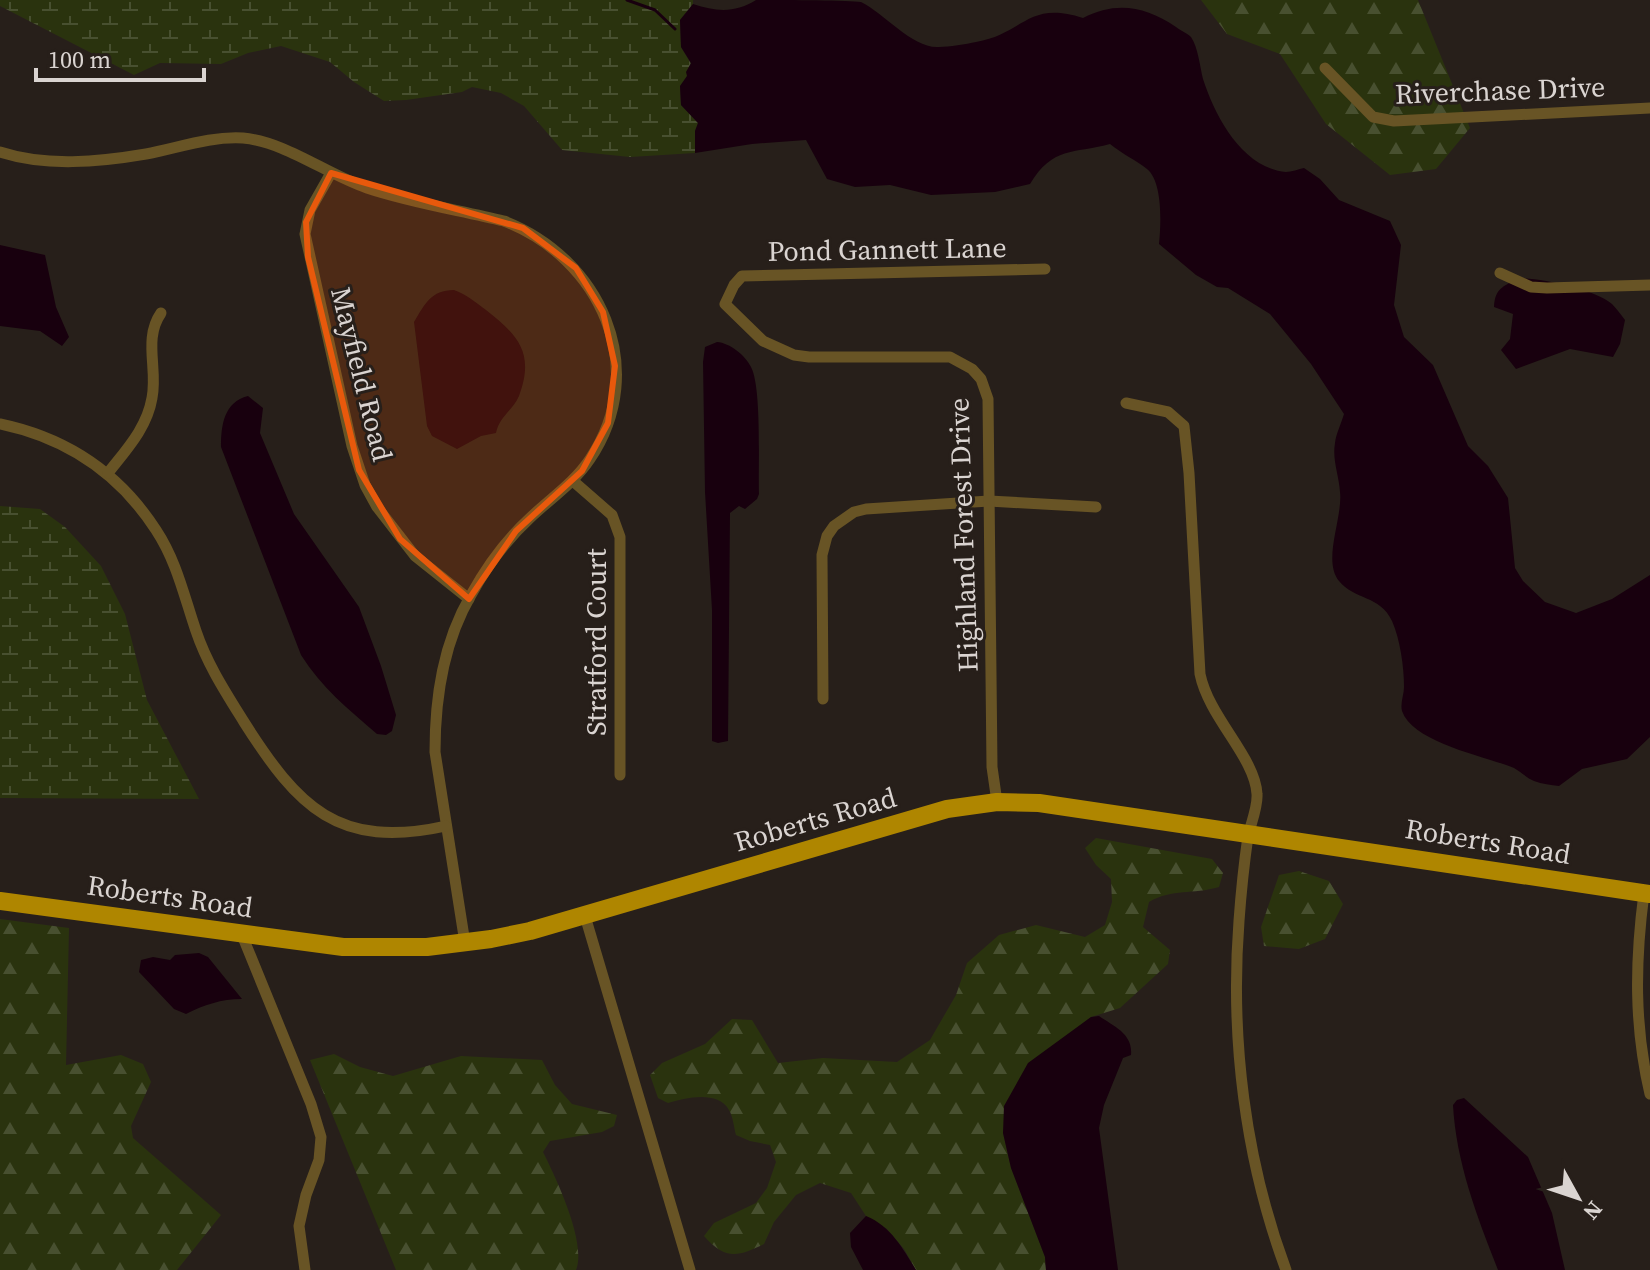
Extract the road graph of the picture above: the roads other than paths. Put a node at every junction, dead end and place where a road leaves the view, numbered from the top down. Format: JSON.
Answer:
{"nodes":[{"id":1,"x":1325,"y":68,"type":"dead end"},
{"id":2,"x":1650,"y":108,"type":"edge"},
{"id":3,"x":0,"y":152,"type":"edge"},
{"id":4,"x":331,"y":173,"type":"junction"},
{"id":5,"x":1045,"y":269,"type":"dead end"},
{"id":6,"x":1500,"y":273,"type":"dead end"},
{"id":7,"x":734,"y":285,"type":"joint"},
{"id":8,"x":1650,"y":285,"type":"edge"},
{"id":9,"x":161,"y":313,"type":"dead end"},
{"id":10,"x":1126,"y":403,"type":"dead end"},
{"id":11,"x":0,"y":424,"type":"edge"},
{"id":12,"x":108,"y":473,"type":"junction"},
{"id":13,"x":573,"y":481,"type":"junction"},
{"id":14,"x":989,"y":501,"type":"junction"},
{"id":15,"x":1096,"y":507,"type":"dead end"},
{"id":16,"x":469,"y":599,"type":"junction"},
{"id":17,"x":823,"y":699,"type":"dead end"},
{"id":18,"x":620,"y":775,"type":"dead end"},
{"id":19,"x":997,"y":802,"type":"junction"},
{"id":20,"x":446,"y":826,"type":"junction"},
{"id":21,"x":1249,"y":833,"type":"junction"},
{"id":22,"x":1647,"y":894,"type":"edge"},
{"id":23,"x":0,"y":901,"type":"edge"},
{"id":24,"x":585,"y":916,"type":"junction"},
{"id":25,"x":242,"y":935,"type":"junction"},
{"id":26,"x":465,"y":943,"type":"junction"},
{"id":27,"x":1650,"y":1094,"type":"edge"},
{"id":28,"x":305,"y":1270,"type":"edge"},
{"id":29,"x":690,"y":1270,"type":"edge"},
{"id":30,"x":1286,"y":1270,"type":"edge"}],
"edges":[{"from":1,"to":2,"type":"street","name":"Riverchase Drive"},
{"from":3,"to":4,"type":"street"},
{"from":4,"to":13,"type":"street"},
{"from":4,"to":16,"type":"street","name":"Mayfield Road"},
{"from":5,"to":7,"type":"street","name":"Pond Gannett Lane"},
{"from":6,"to":8,"type":"street"},
{"from":7,"to":14,"type":"street","name":"Highland Forest Drive"},
{"from":9,"to":12,"type":"street"},
{"from":10,"to":21,"type":"street"},
{"from":11,"to":12,"type":"street"},
{"from":12,"to":20,"type":"street"},
{"from":13,"to":16,"type":"street"},
{"from":13,"to":18,"type":"street","name":"Stratford Court"},
{"from":14,"to":15,"type":"street"},
{"from":14,"to":17,"type":"street"},
{"from":14,"to":19,"type":"street","name":"Highland Forest Drive"},
{"from":16,"to":20,"type":"street"},
{"from":19,"to":21,"type":"main road","name":"Roberts Road"},
{"from":19,"to":24,"type":"main road","name":"Roberts Road"},
{"from":20,"to":26,"type":"street"},
{"from":21,"to":22,"type":"main road","name":"Roberts Road"},
{"from":21,"to":30,"type":"street"},
{"from":22,"to":27,"type":"street"},
{"from":23,"to":25,"type":"main road","name":"Roberts Road"},
{"from":24,"to":26,"type":"main road","name":"Roberts Road"},
{"from":24,"to":29,"type":"street"},
{"from":25,"to":26,"type":"main road","name":"Roberts Road"},
{"from":25,"to":28,"type":"street"}]}
